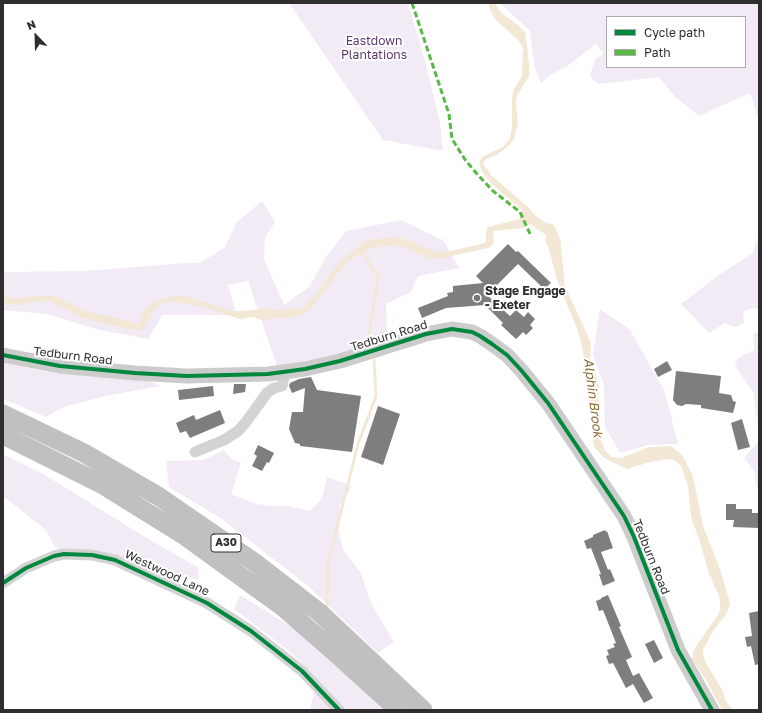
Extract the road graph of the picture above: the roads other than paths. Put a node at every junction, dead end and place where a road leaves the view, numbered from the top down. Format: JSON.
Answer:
{"nodes":[{"id":1,"x":3,"y":355,"type":"edge"},
{"id":2,"x":285,"y":372,"type":"junction"},
{"id":3,"x":3,"y":414,"type":"edge"},
{"id":4,"x":3,"y":435,"type":"edge"},
{"id":5,"x":194,"y":452,"type":"dead end"},
{"id":6,"x":3,"y":583,"type":"edge"},
{"id":7,"x":707,"y":706,"type":"edge"},
{"id":8,"x":339,"y":710,"type":"edge"},
{"id":9,"x":398,"y":710,"type":"edge"},
{"id":10,"x":423,"y":710,"type":"edge"}],
"edges":[{"from":1,"to":2,"type":"street","name":"Tedburn Road"},
{"from":2,"to":5,"type":"street"},
{"from":2,"to":7,"type":"street","name":"Tedburn Road"},
{"from":3,"to":10,"type":"highway","number":"A30"},
{"from":4,"to":9,"type":"highway","number":"A30"},
{"from":6,"to":8,"type":"street","name":"Westwood Lane"}]}
